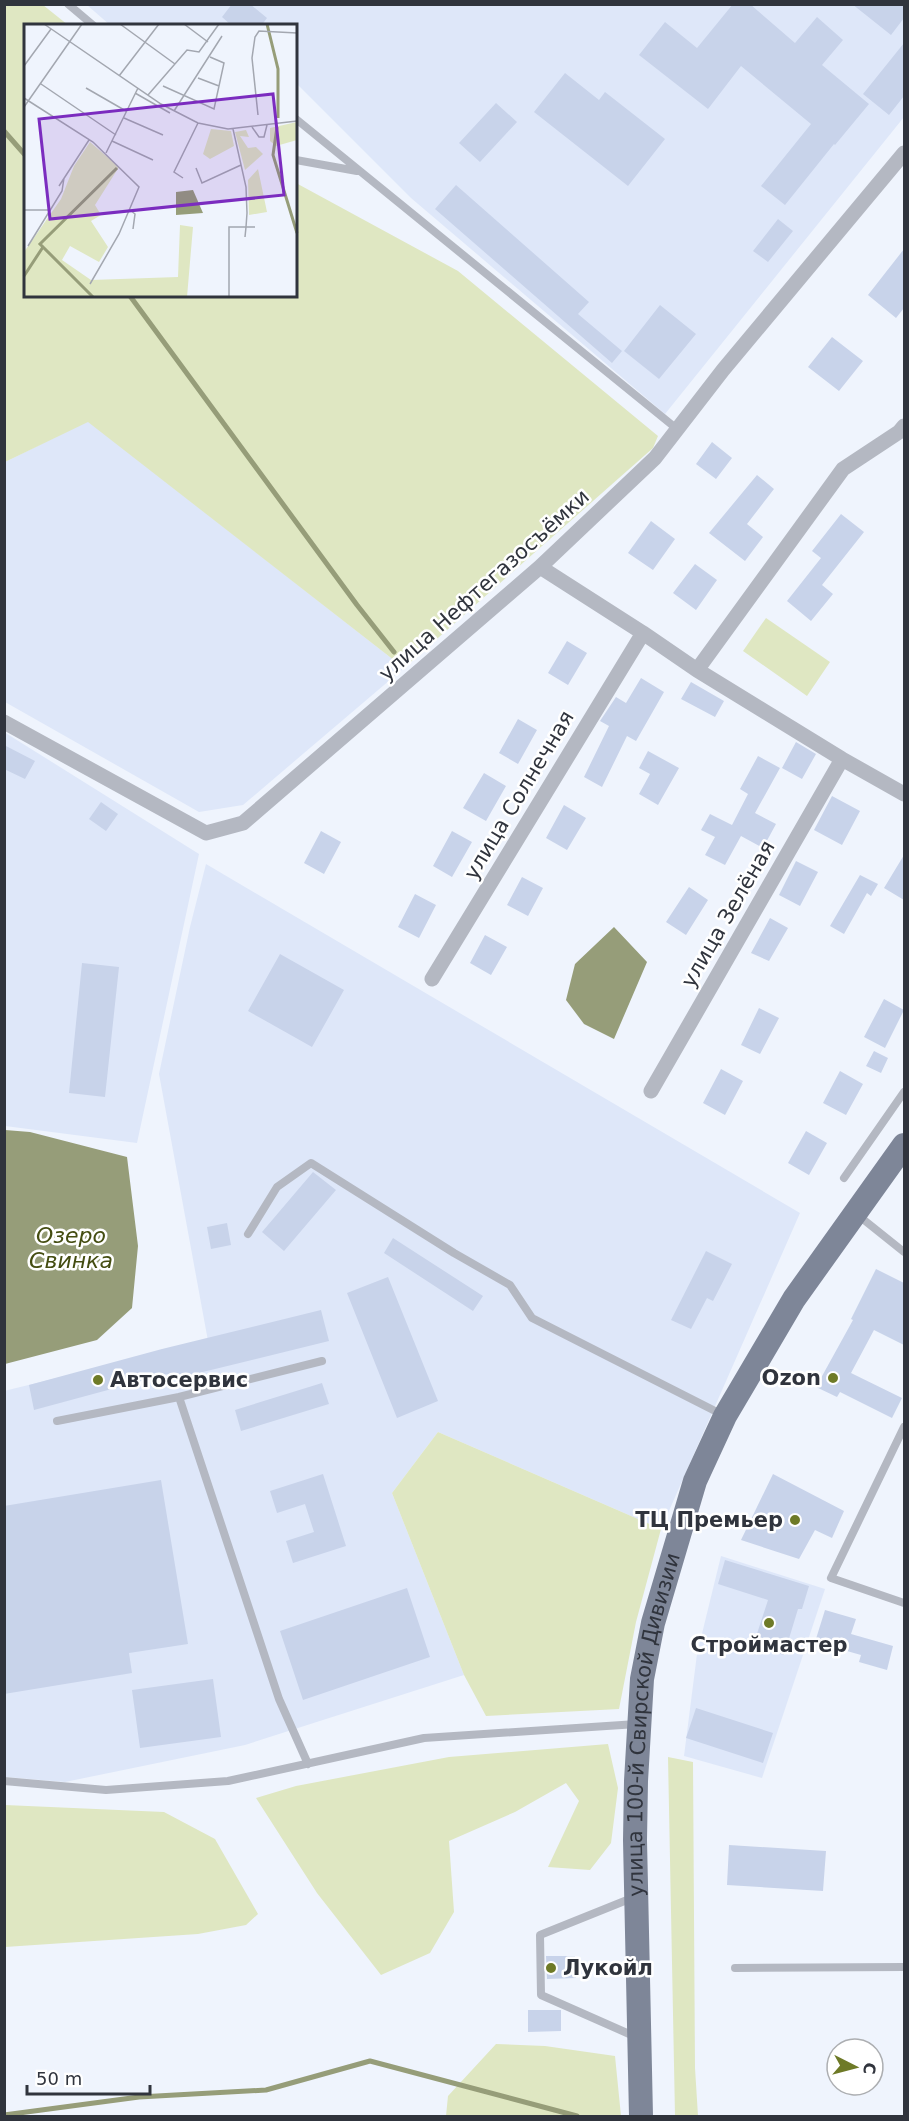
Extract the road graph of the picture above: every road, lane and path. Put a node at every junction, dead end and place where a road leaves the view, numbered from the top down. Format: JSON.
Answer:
{"nodes":[{"id":1,"x":68,"y":4,"type":"edge"},
{"id":2,"x":84,"y":4,"type":"edge"},
{"id":3,"x":83,"y":16,"type":"junction"},
{"id":4,"x":92,"y":24,"type":"edge"},
{"id":5,"x":297,"y":120,"type":"edge"},
{"id":6,"x":904,"y":153,"type":"edge"},
{"id":7,"x":297,"y":160,"type":"edge"},
{"id":8,"x":358,"y":171,"type":"junction"},
{"id":9,"x":904,"y":426,"type":"edge"},
{"id":10,"x":677,"y":429,"type":"junction"},
{"id":11,"x":540,"y":567,"type":"junction"},
{"id":12,"x":643,"y":633,"type":"junction"},
{"id":13,"x":697,"y":670,"type":"junction"},
{"id":14,"x":7,"y":728,"type":"edge"},
{"id":15,"x":842,"y":759,"type":"junction"},
{"id":16,"x":903,"y":789,"type":"edge"},
{"id":17,"x":432,"y":979,"type":"dead end"},
{"id":18,"x":651,"y":1091,"type":"dead end"},
{"id":19,"x":904,"y":1092,"type":"edge"},
{"id":20,"x":904,"y":1145,"type":"edge"},
{"id":21,"x":844,"y":1178,"type":"dead end"},
{"id":22,"x":855,"y":1214,"type":"junction"},
{"id":23,"x":248,"y":1234,"type":"dead end"},
{"id":24,"x":904,"y":1252,"type":"edge"},
{"id":25,"x":322,"y":1361,"type":"dead end"},
{"id":26,"x":179,"y":1396,"type":"junction"},
{"id":27,"x":725,"y":1416,"type":"junction"},
{"id":28,"x":57,"y":1421,"type":"dead end"},
{"id":29,"x":904,"y":1427,"type":"edge"},
{"id":30,"x":904,"y":1603,"type":"edge"},
{"id":31,"x":639,"y":1724,"type":"junction"},
{"id":32,"x":308,"y":1764,"type":"junction"},
{"id":33,"x":4,"y":1781,"type":"edge"},
{"id":34,"x":636,"y":1896,"type":"junction"},
{"id":35,"x":904,"y":1967,"type":"edge"},
{"id":36,"x":735,"y":1968,"type":"dead end"},
{"id":37,"x":638,"y":2038,"type":"junction"},
{"id":38,"x":641,"y":2116,"type":"edge"}],
"edges":[{"from":1,"to":3,"type":"lane"},
{"from":2,"to":3,"type":"lane"},
{"from":3,"to":4,"type":"lane"},
{"from":5,"to":8,"type":"lane"},
{"from":6,"to":10,"type":"street","name":"улица Нефтегазосъёмки"},
{"from":7,"to":8,"type":"lane"},
{"from":8,"to":10,"type":"lane"},
{"from":9,"to":13,"type":"street"},
{"from":10,"to":11,"type":"street","name":"улица Нефтегазосъёмки"},
{"from":11,"to":12,"type":"street"},
{"from":11,"to":14,"type":"street","name":"улица Нефтегазосъёмки"},
{"from":12,"to":13,"type":"street"},
{"from":12,"to":17,"type":"street","name":"улица Солнечная"},
{"from":13,"to":15,"type":"street"},
{"from":15,"to":16,"type":"street"},
{"from":15,"to":18,"type":"street","name":"улица Зелёная"},
{"from":19,"to":21,"type":"lane"},
{"from":20,"to":22,"type":"main road","name":"улица 100-й Свирской Дивизии"},
{"from":22,"to":24,"type":"lane"},
{"from":22,"to":27,"type":"main road","name":"улица 100-й Свирской Дивизии"},
{"from":23,"to":27,"type":"lane"},
{"from":25,"to":26,"type":"lane"},
{"from":26,"to":28,"type":"lane"},
{"from":26,"to":32,"type":"lane"},
{"from":27,"to":31,"type":"main road","name":"улица 100-й Свирской Дивизии"},
{"from":29,"to":30,"type":"lane"},
{"from":31,"to":32,"type":"lane"},
{"from":31,"to":34,"type":"main road","name":"улица 100-й Свирской Дивизии"},
{"from":32,"to":33,"type":"lane"},
{"from":34,"to":37,"type":"main road","name":"улица 100-й Свирской Дивизии"},
{"from":34,"to":37,"type":"lane"},
{"from":35,"to":36,"type":"lane"},
{"from":37,"to":38,"type":"main road","name":"улица 100-й Свирской Дивизии"}]}
